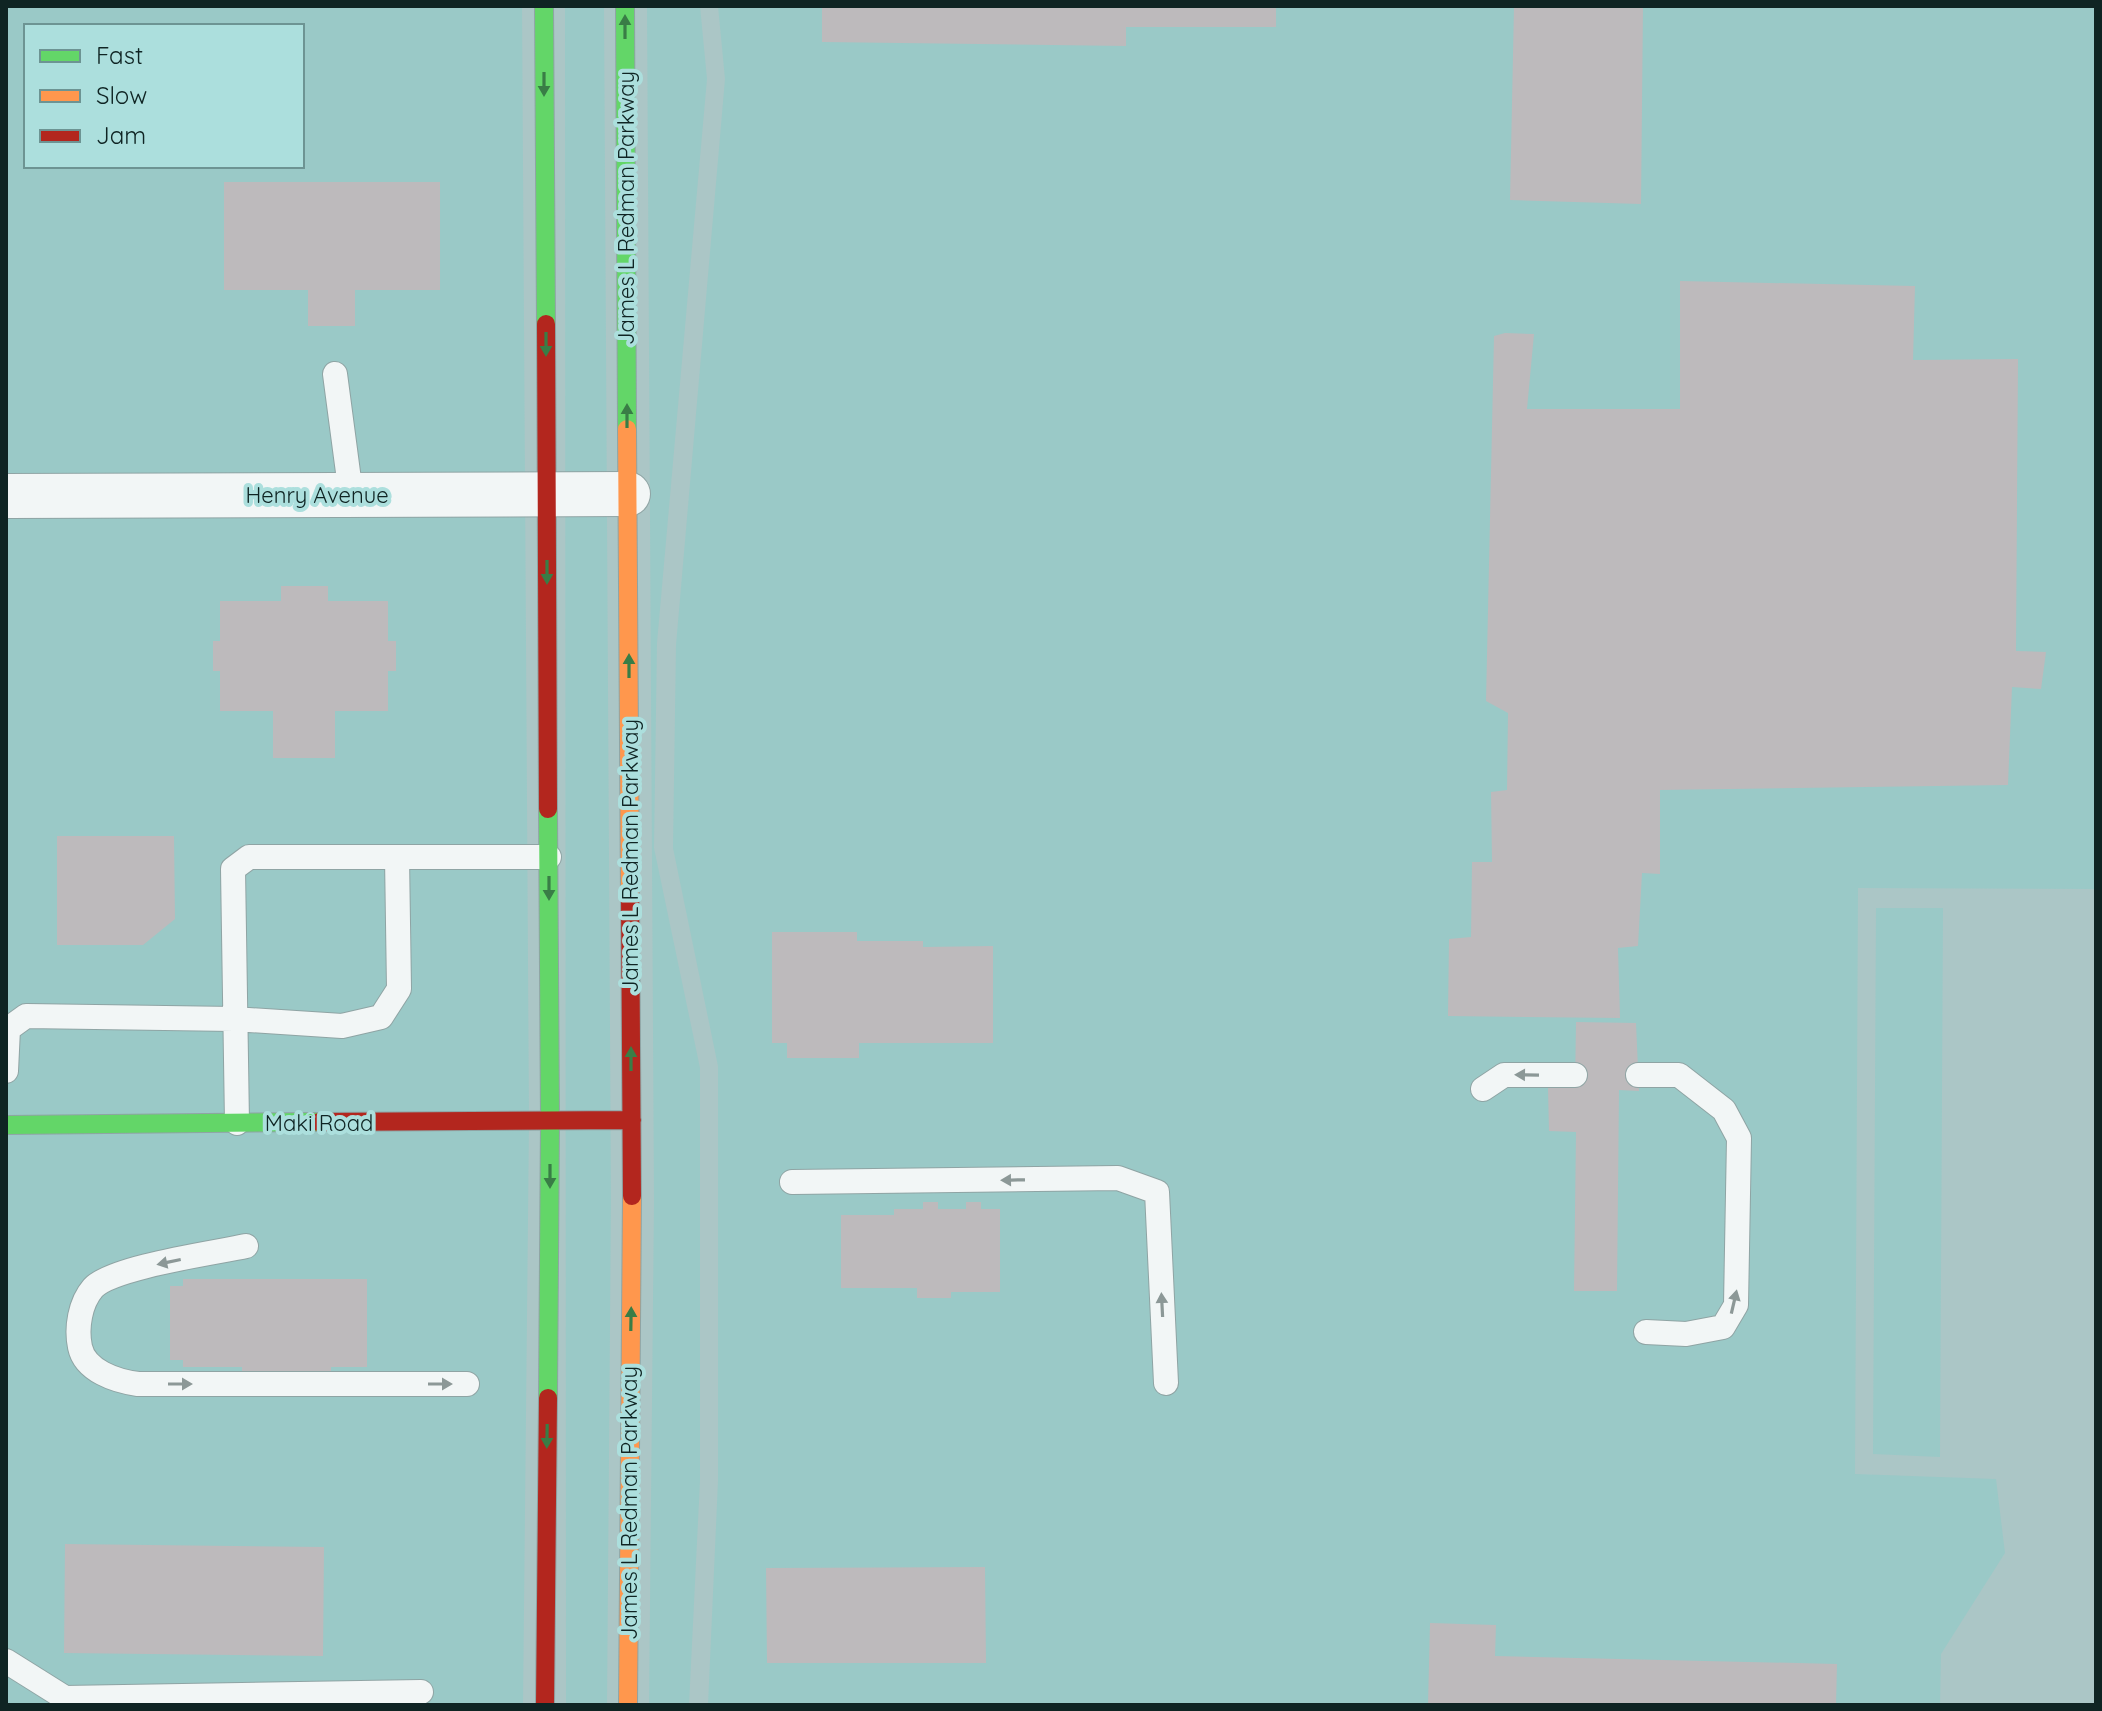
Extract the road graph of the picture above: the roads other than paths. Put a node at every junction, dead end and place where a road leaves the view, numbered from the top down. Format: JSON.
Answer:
{"nodes":[{"id":1,"x":544,"y":6,"type":"edge"},
{"id":2,"x":625,"y":6,"type":"edge"},
{"id":3,"x":335,"y":374,"type":"dead end"},
{"id":4,"x":546,"y":494,"type":"junction"},
{"id":5,"x":628,"y":494,"type":"junction"},
{"id":6,"x":351,"y":495,"type":"junction"},
{"id":7,"x":6,"y":496,"type":"edge"},
{"id":8,"x":397,"y":857,"type":"junction"},
{"id":9,"x":549,"y":857,"type":"junction"},
{"id":10,"x":234,"y":1019,"type":"junction"},
{"id":11,"x":6,"y":1071,"type":"edge"},
{"id":12,"x":1575,"y":1075,"type":"dead end"},
{"id":13,"x":1638,"y":1075,"type":"dead end"},
{"id":14,"x":1483,"y":1089,"type":"dead end"},
{"id":15,"x":632,"y":1120,"type":"junction"},
{"id":16,"x":550,"y":1121,"type":"junction"},
{"id":17,"x":237,"y":1123,"type":"junction"},
{"id":18,"x":6,"y":1125,"type":"edge"},
{"id":19,"x":792,"y":1182,"type":"dead end"},
{"id":20,"x":246,"y":1246,"type":"dead end"},
{"id":21,"x":1646,"y":1332,"type":"dead end"},
{"id":22,"x":1166,"y":1383,"type":"dead end"},
{"id":23,"x":467,"y":1384,"type":"dead end"},
{"id":24,"x":6,"y":1661,"type":"edge"},
{"id":25,"x":421,"y":1692,"type":"dead end"},
{"id":26,"x":545,"y":1705,"type":"edge"},
{"id":27,"x":628,"y":1705,"type":"edge"}],
"edges":[{"from":1,"to":4,"type":"main road","one_way":true},
{"from":5,"to":2,"type":"main road","name":"James L Redman Parkway","one_way":true},
{"from":3,"to":6,"type":"lane"},
{"from":4,"to":5,"type":"street","name":"Henry Avenue"},
{"from":4,"to":6,"type":"street","name":"Henry Avenue"},
{"from":4,"to":9,"type":"main road","one_way":true},
{"from":15,"to":5,"type":"main road","name":"James L Redman Parkway","one_way":true},
{"from":6,"to":7,"type":"street","name":"Henry Avenue"},
{"from":8,"to":9,"type":"lane"},
{"from":8,"to":10,"type":"lane"},
{"from":8,"to":10,"type":"lane"},
{"from":9,"to":16,"type":"main road","one_way":true},
{"from":10,"to":11,"type":"lane"},
{"from":10,"to":17,"type":"lane"},
{"from":12,"to":14,"type":"lane","one_way":true},
{"from":21,"to":13,"type":"lane","one_way":true},
{"from":15,"to":16,"type":"main road","name":"Maki Road"},
{"from":27,"to":15,"type":"main road","name":"James L Redman Parkway","one_way":true},
{"from":16,"to":17,"type":"main road","name":"Maki Road"},
{"from":16,"to":26,"type":"main road","one_way":true},
{"from":17,"to":18,"type":"main road","name":"Maki Road"},
{"from":22,"to":19,"type":"lane","one_way":true},
{"from":20,"to":23,"type":"lane","one_way":true},
{"from":24,"to":25,"type":"lane"}]}
